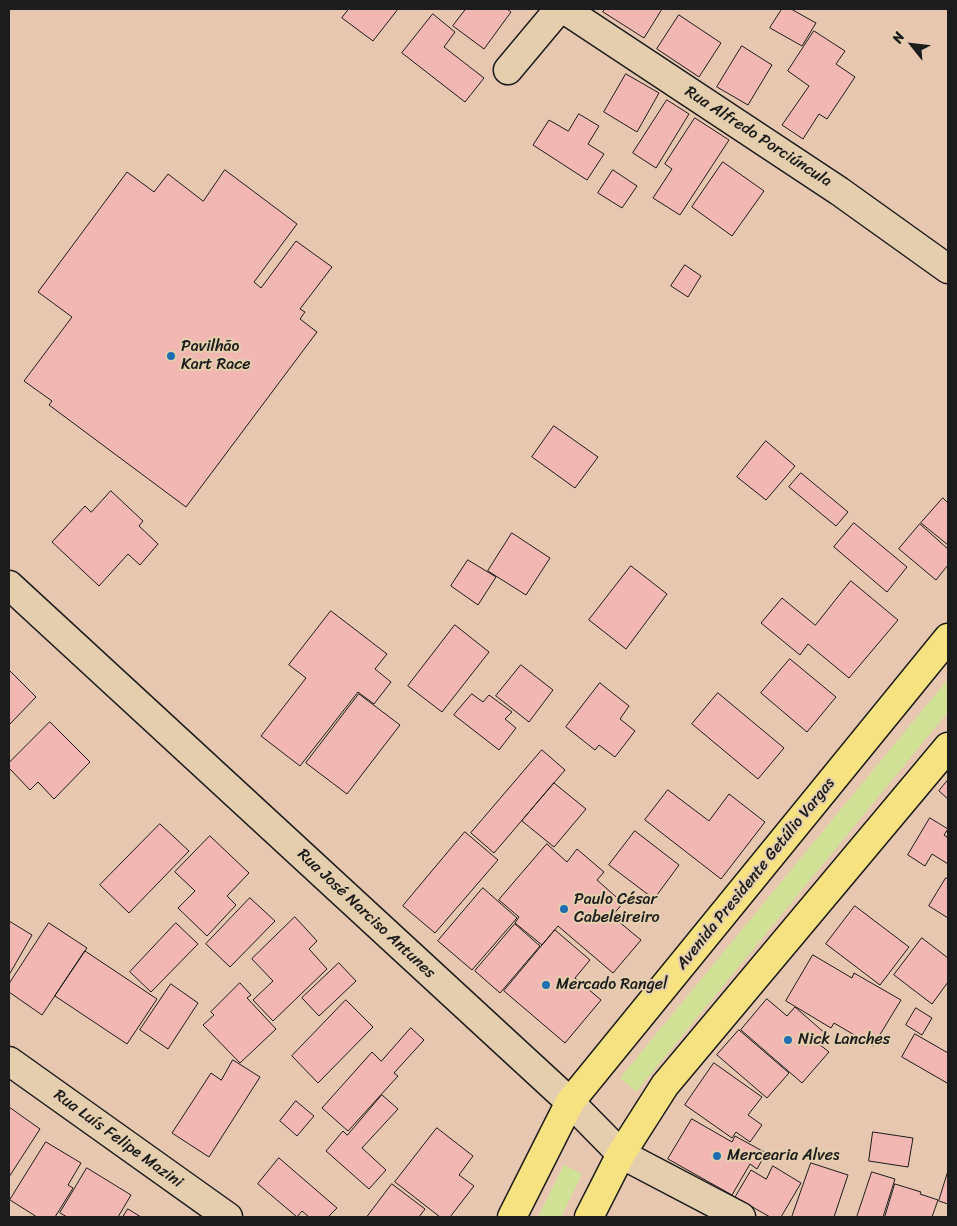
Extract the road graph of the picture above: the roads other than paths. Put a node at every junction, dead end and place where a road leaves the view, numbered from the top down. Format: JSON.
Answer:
{"nodes":[{"id":1,"x":559,"y":9,"type":"edge"},
{"id":2,"x":564,"y":9,"type":"edge"},
{"id":3,"x":508,"y":70,"type":"dead end"},
{"id":4,"x":948,"y":270,"type":"edge"},
{"id":5,"x":9,"y":585,"type":"edge"},
{"id":6,"x":948,"y":638,"type":"edge"},
{"id":7,"x":948,"y":747,"type":"edge"},
{"id":8,"x":9,"y":1061,"type":"edge"},
{"id":9,"x":570,"y":1102,"type":"junction"},
{"id":10,"x":621,"y":1154,"type":"junction"},
{"id":11,"x":228,"y":1217,"type":"edge"},
{"id":12,"x":512,"y":1217,"type":"edge"},
{"id":13,"x":589,"y":1217,"type":"edge"},
{"id":14,"x":741,"y":1217,"type":"edge"}],
"edges":[{"from":1,"to":3,"type":"street"},
{"from":2,"to":4,"type":"street","name":"Rua Alfredo Porciúncula"},
{"from":5,"to":9,"type":"street","name":"Rua José Narciso Antunes"},
{"from":6,"to":9,"type":"main road","name":"Avenida Presidente Getúlio Vargas"},
{"from":7,"to":10,"type":"main road"},
{"from":8,"to":11,"type":"street","name":"Rua Luís Felipe Mazini"},
{"from":9,"to":10,"type":"street","name":"Rua José Narciso Antunes"},
{"from":9,"to":12,"type":"main road","name":"Avenida Presidente Getúlio Vargas"},
{"from":10,"to":13,"type":"main road"},
{"from":10,"to":14,"type":"street","name":"Rua José Narciso Antunes"}]}
